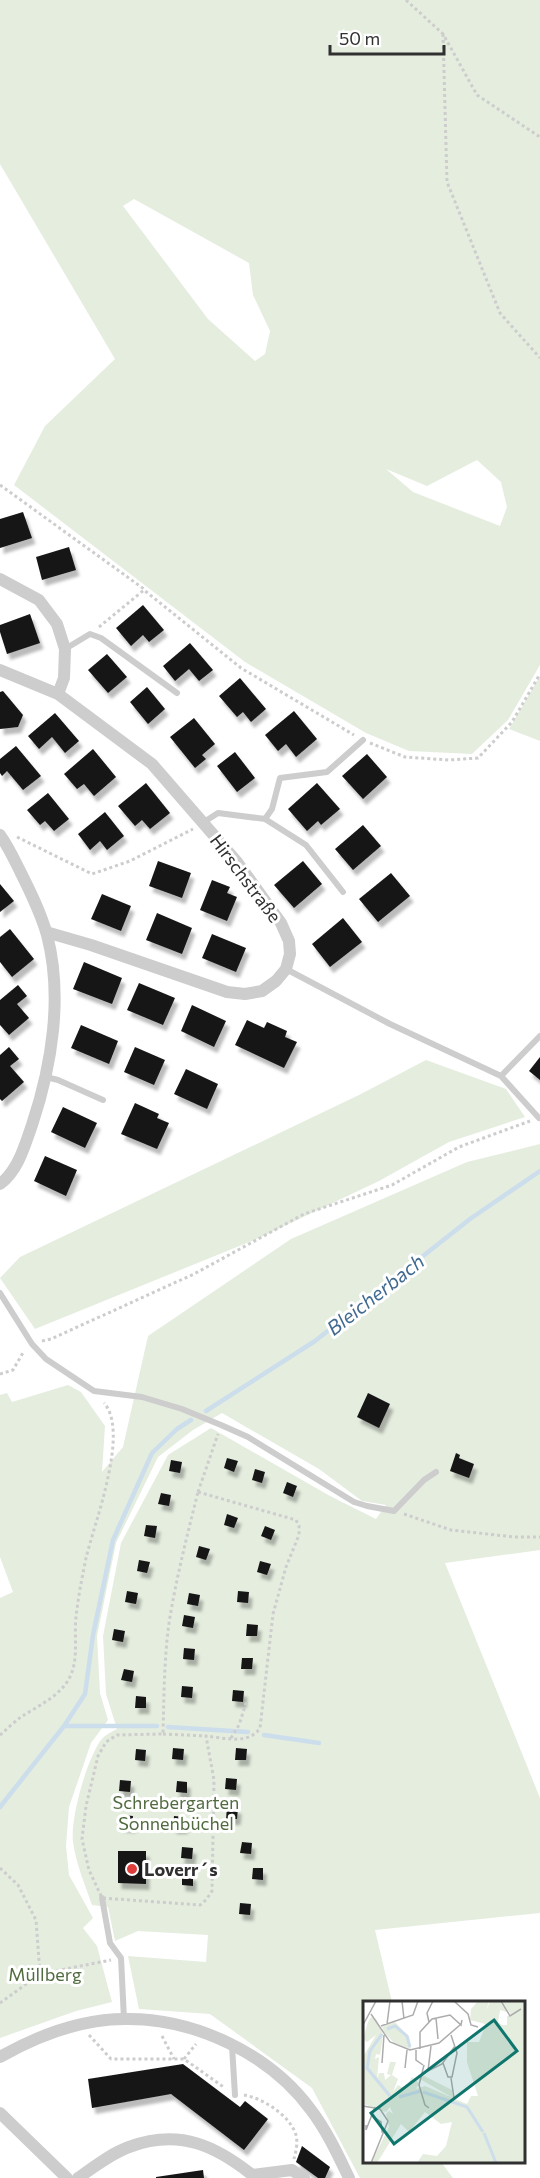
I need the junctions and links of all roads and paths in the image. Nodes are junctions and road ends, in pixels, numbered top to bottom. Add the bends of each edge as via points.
1 (406, 0) edge
2 (443, 34) junction
3 (540, 137) edge
4 (540, 358) edge
5 (0, 484) edge
6 (0, 579) edge
7 (144, 590) junction
8 (104, 624) dead end
9 (65, 649) junction
10 (0, 670) edge
11 (540, 674) edge
12 (177, 693) dead end
13 (58, 694) junction
14 (363, 740) junction
15 (265, 819) junction
16 (204, 822) junction
17 (2, 837) edge
18 (343, 892) dead end
19 (46, 932) junction
20 (286, 969) junction
21 (540, 1036) edge
22 (501, 1076) junction
23 (45, 1077) junction
24 (103, 1100) dead end
25 (539, 1118) edge
26 (0, 1184) edge
27 (0, 1293) edge
28 (32, 1344) junction
29 (0, 1374) edge
30 (94, 1392) junction
31 (221, 1425) junction
32 (436, 1472) dead end
33 (198, 1492) junction
34 (394, 1511) junction
35 (540, 1537) edge
36 (247, 1700) dead end
37 (163, 1734) junction
38 (0, 1735) edge
39 (206, 1736) junction
40 (232, 1736) junction
41 (0, 1868) edge
42 (102, 1898) junction
43 (121, 1958) junction
44 (40, 1974) junction
45 (0, 2003) edge
46 (124, 2019) junction
47 (162, 2022) junction
48 (80, 2025) junction
49 (204, 2033) junction
50 (232, 2045) junction
51 (0, 2057) edge
52 (174, 2059) junction
53 (184, 2059) junction
54 (235, 2095) junction
55 (0, 2113) edge
56 (292, 2170) junction
57 (254, 2177) edge
58 (67, 2178) edge
59 (78, 2178) edge
60 (304, 2178) edge
61 (349, 2178) edge

1 - 2 path
2 - 3 path via 477,95
2 - 4 path via 447,182 500,313
5 - 7 path
6 - 9 street via 39,600 57,624
7 - 8 path
7 - 14 path via 242,668
9 - 12 lane via 90,634 101,638
9 - 13 street via 64,678
10 - 13 street, Hirschstraße
11 - 14 path via 512,722 478,758 405,757
13 - 16 street, Hirschstraße via 152,764
14 - 15 lane via 327,772 280,778 272,809
15 - 16 lane via 218,813
15 - 18 lane via 306,845
16 - 17 path via 130,861 92,874 16,837
16 - 20 street, Hirschstraße via 281,922 289,941
17 - 19 street
19 - 20 street via 226,992 262,991
19 - 23 street via 54,995
20 - 22 lane
21 - 22 lane
22 - 25 lane
23 - 24 lane
23 - 26 street via 25,1146 10,1177
25 - 28 path via 459,1147 392,1185 304,1214 194,1274
27 - 28 lane
28 - 29 path via 26,1347 13,1370
28 - 30 lane via 46,1359
30 - 31 lane via 142,1397
30 - 38 path via 108,1408 114,1430 104,1499 86,1557 72,1672 56,1694
31 - 33 path
31 - 34 lane via 248,1437 354,1502
32 - 34 lane
33 - 37 path via 169,1624
33 - 40 path via 296,1520 299,1526 273,1614 260,1728 248,1739
34 - 35 path via 451,1530
36 - 40 path
37 - 39 path
37 - 42 path via 117,1735 106,1742 98,1756 82,1839 89,1870
39 - 40 path
39 - 42 path via 214,1780 212,1891 200,1905
41 - 44 path via 18,1885 36,1920
42 - 43 lane via 110,1943
43 - 44 path
43 - 46 lane
44 - 45 path
46 - 47 street
46 - 48 street
47 - 49 street
47 - 52 path via 162,2036
48 - 51 street via 36,2038
48 - 52 path via 111,2059
49 - 50 street
49 - 53 path
50 - 54 lane
50 - 61 street via 289,2085 311,2110
52 - 53 path
53 - 54 path
54 - 56 path via 257,2097 284,2117 296,2133
55 - 58 street
56 - 57 street
56 - 60 street
57 - 59 street via 229,2156 207,2146 167,2139 129,2146

